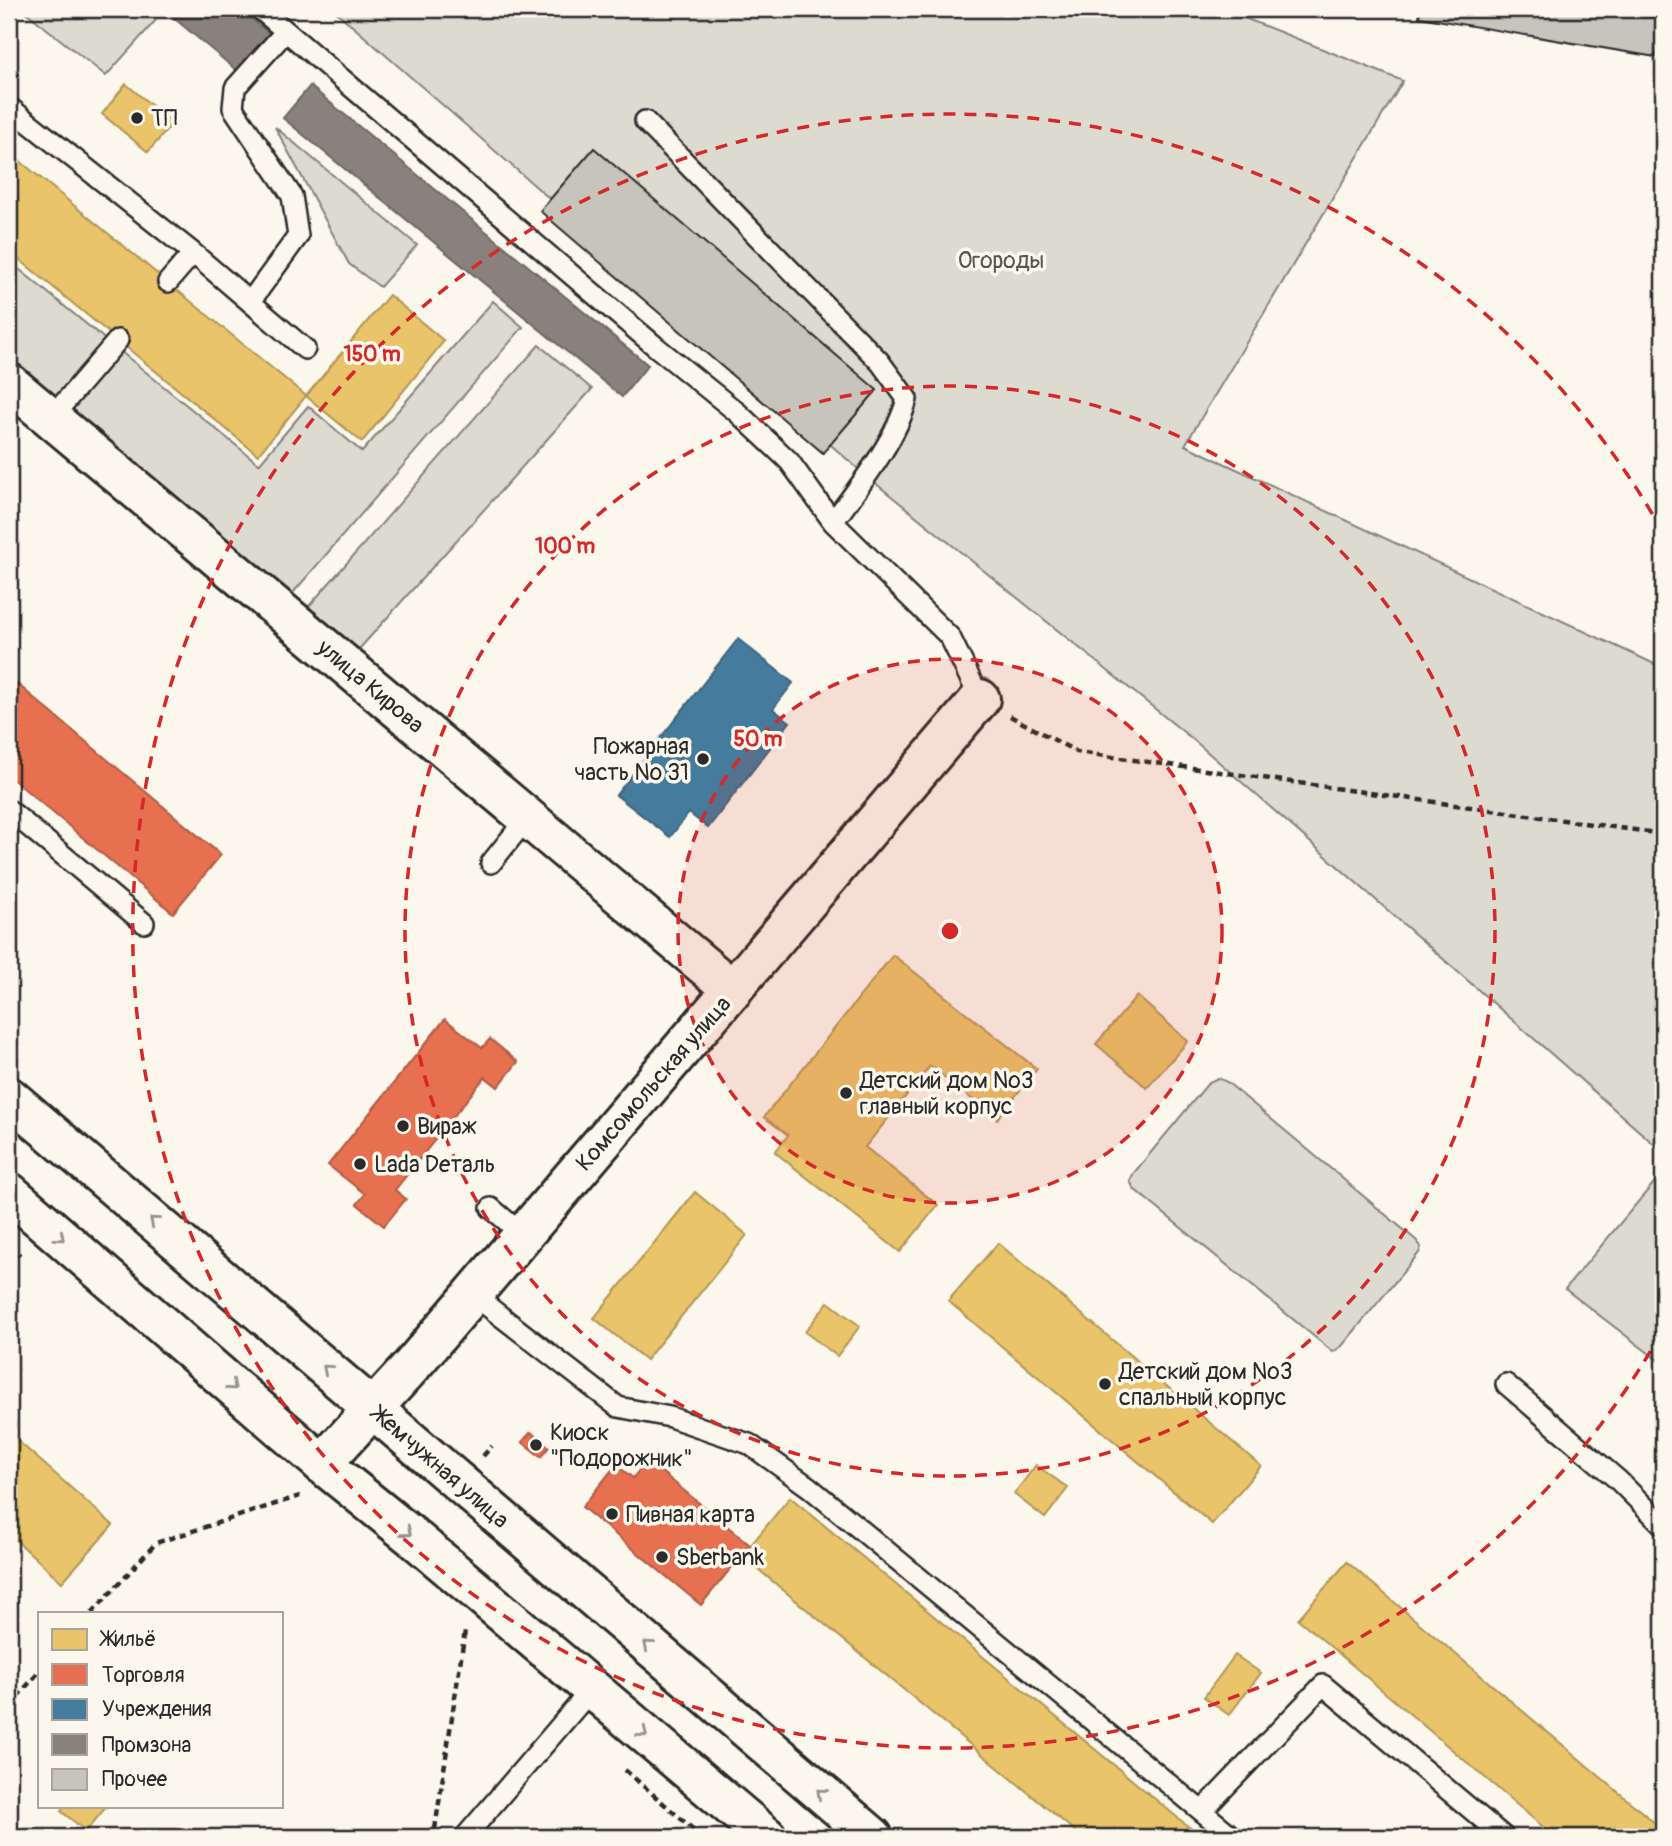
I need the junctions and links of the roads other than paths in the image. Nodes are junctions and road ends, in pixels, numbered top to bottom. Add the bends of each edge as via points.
1 (260, 9) edge
2 (286, 32) junction
3 (9, 107) edge
4 (645, 121) dead end
5 (193, 253) junction
6 (168, 282) dead end
7 (250, 302) junction
8 (118, 340) dead end
9 (305, 349) dead end
10 (9, 383) edge
11 (51, 417) junction
12 (833, 522) junction
13 (980, 699) joint
14 (9, 810) edge
15 (527, 818) junction
16 (491, 863) dead end
17 (144, 923) dead end
18 (733, 990) junction
19 (9, 1097) edge
20 (9, 1192) edge
21 (491, 1208) dead end
22 (522, 1234) junction
23 (472, 1294) junction
24 (1506, 1384) dead end
25 (372, 1408) junction
26 (313, 1479) junction
27 (1663, 1525) edge
28 (591, 1690) junction
29 (1202, 1811) junction
30 (465, 1837) edge
31 (767, 1837) edge
32 (873, 1837) edge
33 (1233, 1837) edge
34 (1504, 1837) edge

1 - 2 lane
2 - 7 lane via 235,88 233,108 292,195 298,236
2 - 12 lane via 738,413 789,461
3 - 5 lane
4 - 12 lane via 880,362 906,399 902,418
5 - 6 lane
5 - 7 lane
7 - 9 lane
8 - 11 lane
10 - 11 main road, улица Кирова
11 - 15 main road, улица Кирова
12 - 13 lane via 950,637
13 - 18 main road, Комсомольская улица
14 - 17 lane
15 - 16 lane
15 - 18 main road, улица Кирова
18 - 22 main road, Комсомольская улица
25 -> 19 main road, Жемчужная улица
20 -> 26 main road
21 - 22 lane
22 - 23 main road, Комсомольская улица
23 - 25 main road, Комсомольская улица
23 - 29 lane via 618,1408 670,1417 759,1451 809,1487
24 - 27 lane
25 - 26 main road, Комсомольская улица
32 -> 25 main road, Жемчужная улица
26 -> 28 main road via 415,1539
28 - 30 lane
28 -> 31 main road
29 - 33 lane
29 - 34 lane via 1323,1685

